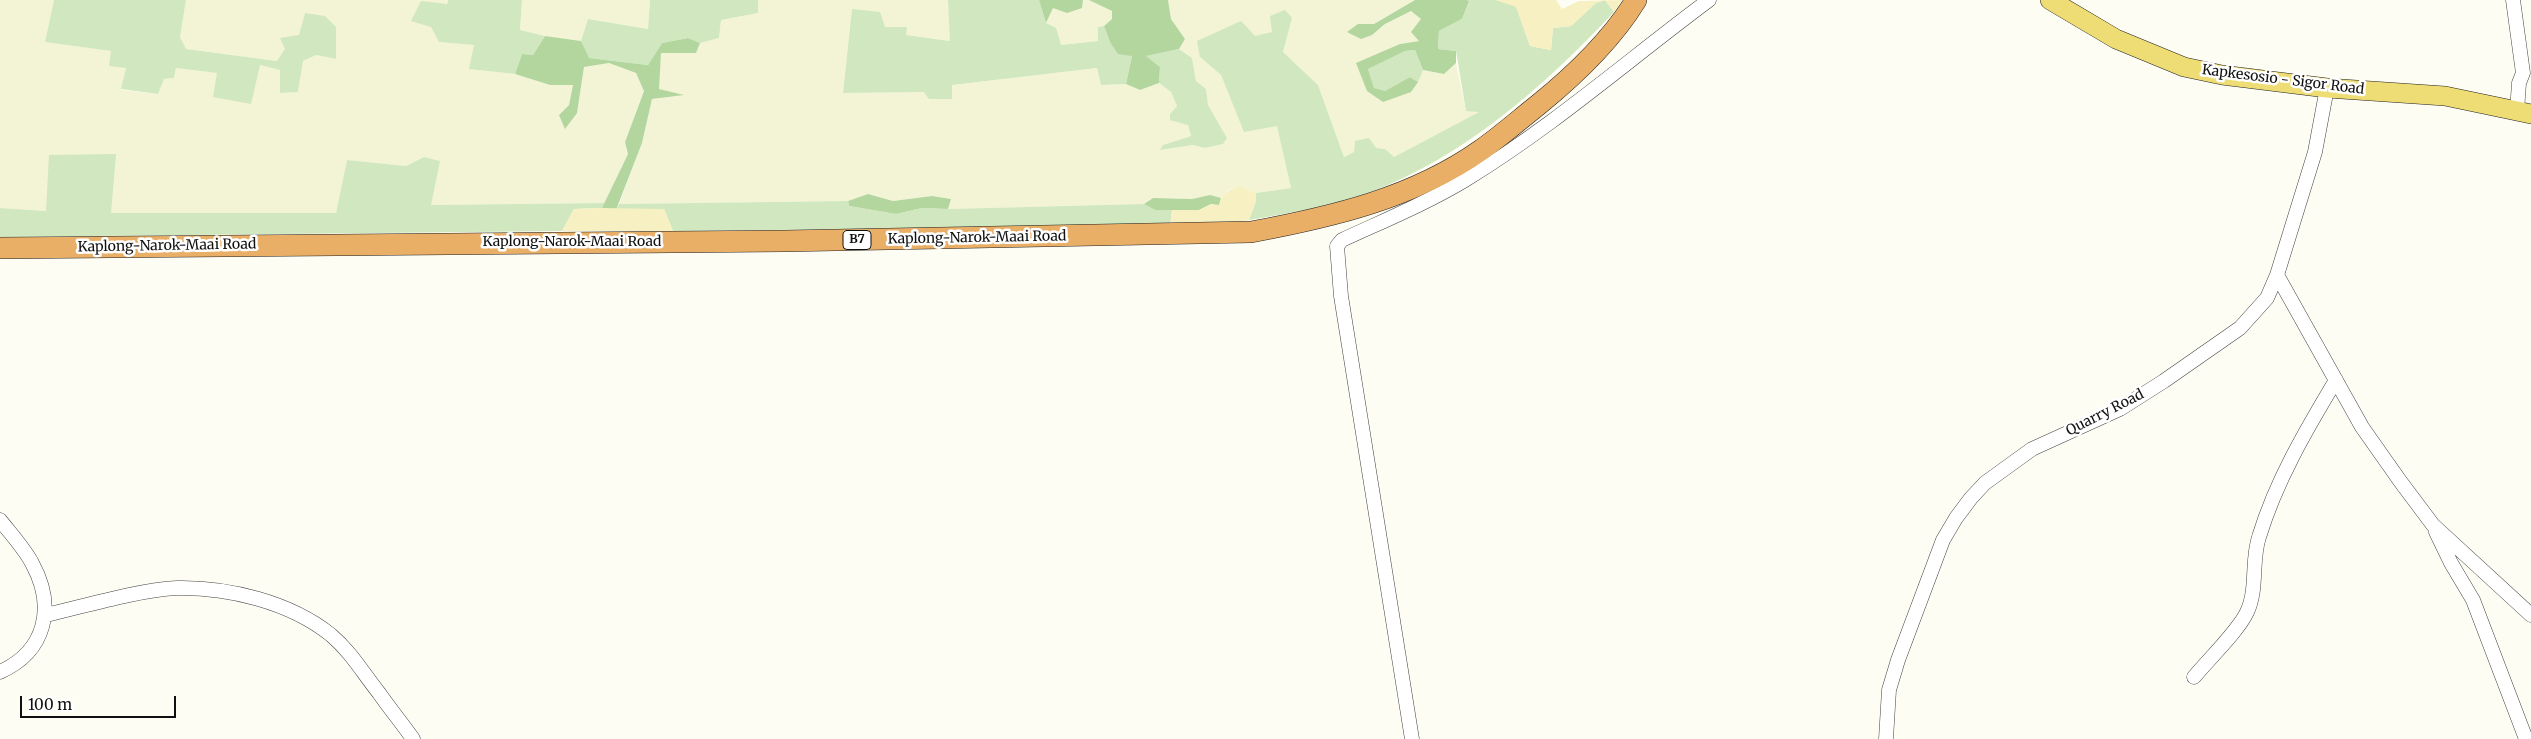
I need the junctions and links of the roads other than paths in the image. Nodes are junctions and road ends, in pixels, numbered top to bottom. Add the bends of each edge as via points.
1 (1636, 0) edge
2 (1709, 0) edge
3 (2050, 0) edge
4 (2513, 0) edge
5 (2527, 71) edge
6 (2326, 88) junction
7 (2524, 113) edge
8 (0, 248) edge
9 (2277, 274) junction
10 (2336, 380) junction
11 (0, 520) edge
12 (2433, 525) junction
13 (46, 615) junction
14 (2531, 615) edge
15 (0, 672) edge
16 (2194, 677) dead end
17 (413, 739) edge
18 (1412, 739) edge
19 (1886, 739) edge
20 (2526, 739) edge

1 - 8 highway, Kaplong-Narok-Maai Road / B7 via 1605,42 1566,80 1517,122 1465,159 1407,190 1364,207 1251,232 784,242
2 - 18 street via 1540,131 1465,180 1420,205 1342,240 1337,246 1342,296
3 - 6 main road, Kapkesosio - Sigor Road via 2116,39 2184,67
4 - 5 street
5 - 7 street via 2520,83
6 - 7 main road, Kapkesosio - Sigor Road via 2445,96
6 - 9 street, Quarry Road via 2316,152
9 - 10 street
9 - 19 street, Quarry Road via 2268,298 2240,328 2120,409 2032,449 1985,483 1971,498 1943,540 1898,660 1889,690
10 - 12 street via 2362,427
10 - 16 street via 2292,456 2258,539 2247,612
11 - 13 street via 33,565
12 - 14 street
12 - 20 street via 2473,600
13 - 15 street via 41,633 28,653 20,662
13 - 17 street via 176,588 249,596 301,616 330,634 365,672

